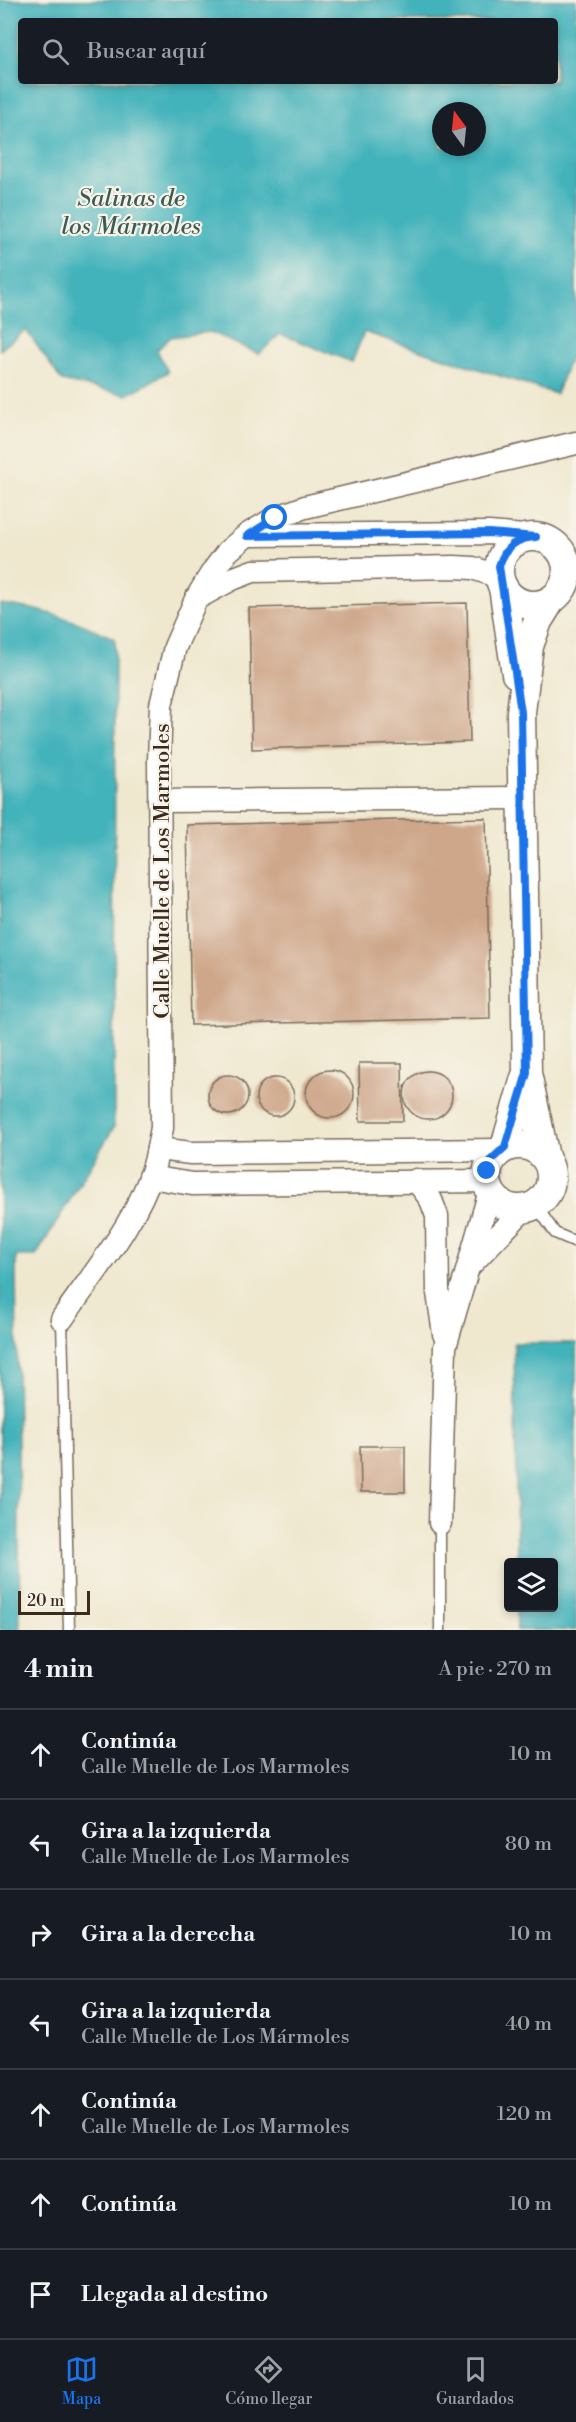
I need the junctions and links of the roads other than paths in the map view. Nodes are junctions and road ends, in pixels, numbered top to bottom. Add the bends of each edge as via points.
1 (576, 443) edge
2 (247, 536) junction
3 (576, 536) edge
4 (536, 537) junction
5 (501, 582) junction
6 (564, 586) edge
7 (196, 599) junction
8 (521, 712) junction
9 (522, 798) junction
10 (159, 801) junction
11 (527, 1073) junction
12 (503, 1148) junction
13 (158, 1149) junction
14 (545, 1157) junction
15 (150, 1177) junction
16 (416, 1180) junction
17 (488, 1186) junction
18 (530, 1206) junction
19 (576, 1242) edge
20 (470, 1266) junction
21 (62, 1319) joint
22 (445, 1347) junction
23 (441, 1523) joint
24 (69, 1630) edge
25 (440, 1630) edge

1 - 2 street, Calle Muelle de Los Marmoles via 305,507 275,518
2 - 4 street via 489,533
2 - 7 street, Calle Muelle de Los Marmoles via 228,551
3 - 4 street
4 - 5 street via 525,537 508,548 499,566
4 - 6 street via 555,544 562,552 567,572
5 - 6 street via 519,602 530,604
5 - 7 street via 473,568 291,568 253,571
5 - 8 street
6 - 8 street via 538,621 529,646
7 - 10 street, Calle Muelle de Los Marmoles via 175,647 161,705
8 - 9 street
9 - 10 street
9 - 11 street
10 - 13 street, Calle Muelle de Los Marmoles via 162,1128
11 - 12 street
11 - 14 street
12 - 13 street via 191,1153
12 - 14 street via 527,1146
12 - 17 street via 490,1161
13 - 15 street, Calle Muelle de Los Marmoles
14 - 18 street via 550,1167 549,1188
15 - 16 street via 192,1184
15 - 21 street, Calle Muelle de Los Marmoles via 120,1234
16 - 17 street
16 - 22 street via 437,1216 438,1293
17 - 18 street via 505,1206
17 - 20 street
18 - 19 lane via 555,1233
18 - 20 street
20 - 22 street
21 - 24 lane, Calle Muelle de Los Marmoles
22 - 23 street
23 - 25 lane

